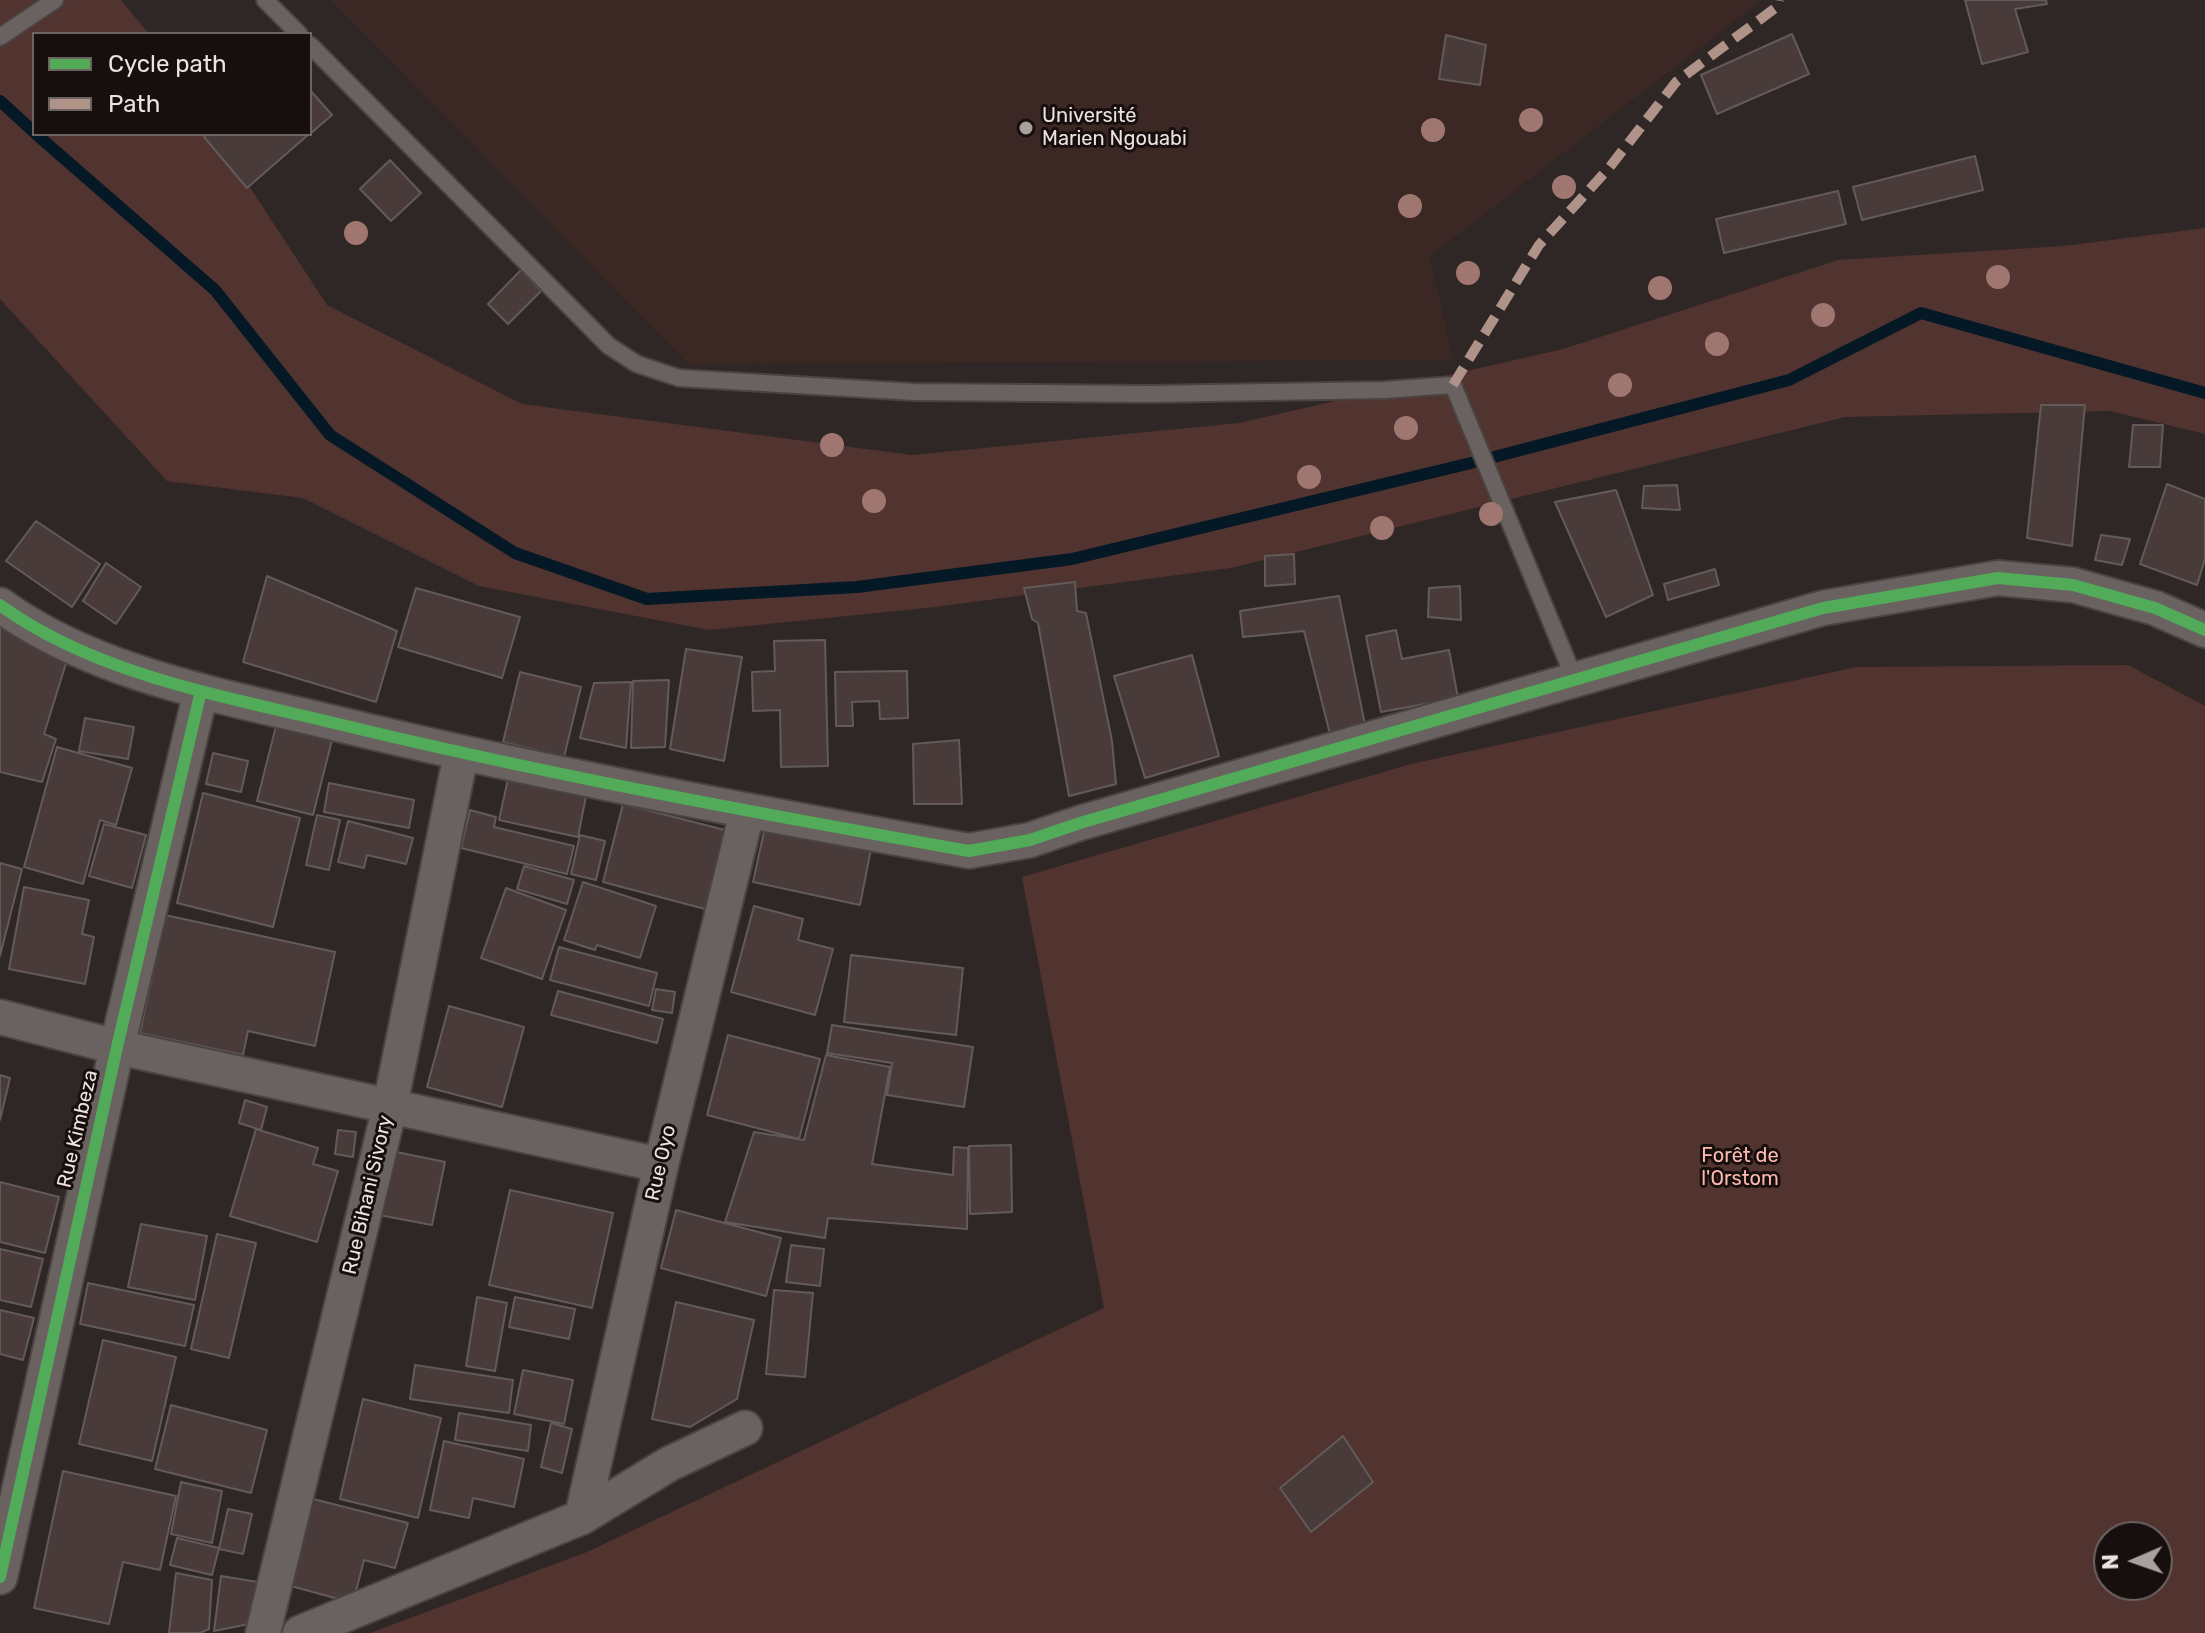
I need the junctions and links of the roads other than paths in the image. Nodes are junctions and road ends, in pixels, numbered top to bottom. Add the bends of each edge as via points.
1 (55, 0) edge
2 (265, 0) edge
3 (297, 32) edge
4 (0, 37) edge
5 (312, 47) edge
6 (0, 605) edge
7 (2205, 630) edge
8 (1575, 680) junction
9 (201, 691) junction
10 (461, 754) junction
11 (747, 812) junction
12 (0, 1017) edge
13 (117, 1047) junction
14 (390, 1106) junction
15 (661, 1165) junction
16 (745, 1428) dead end
17 (582, 1517) junction
18 (0, 1577) edge
19 (263, 1633) edge
20 (300, 1633) edge

1 - 4 lane
2 - 3 lane
5 - 8 lane via 601,338 637,364 679,378 914,392 1150,394 1453,385
6 - 9 street via 73,647
7 - 8 street via 2155,608 2073,585 1998,578 1823,608
8 - 11 street via 1030,840 969,851
9 - 10 street
9 - 13 street, Rue Kimbeza
10 - 11 street
10 - 14 street, Rue Bihani Sivory
11 - 15 street, Rue Oyo
12 - 13 street
13 - 14 street
13 - 18 street, Rue Kimbeza
14 - 15 street
14 - 19 street, Rue Bihani Sivory
15 - 17 street, Rue Oyo
16 - 17 street via 669,1464
17 - 20 street

